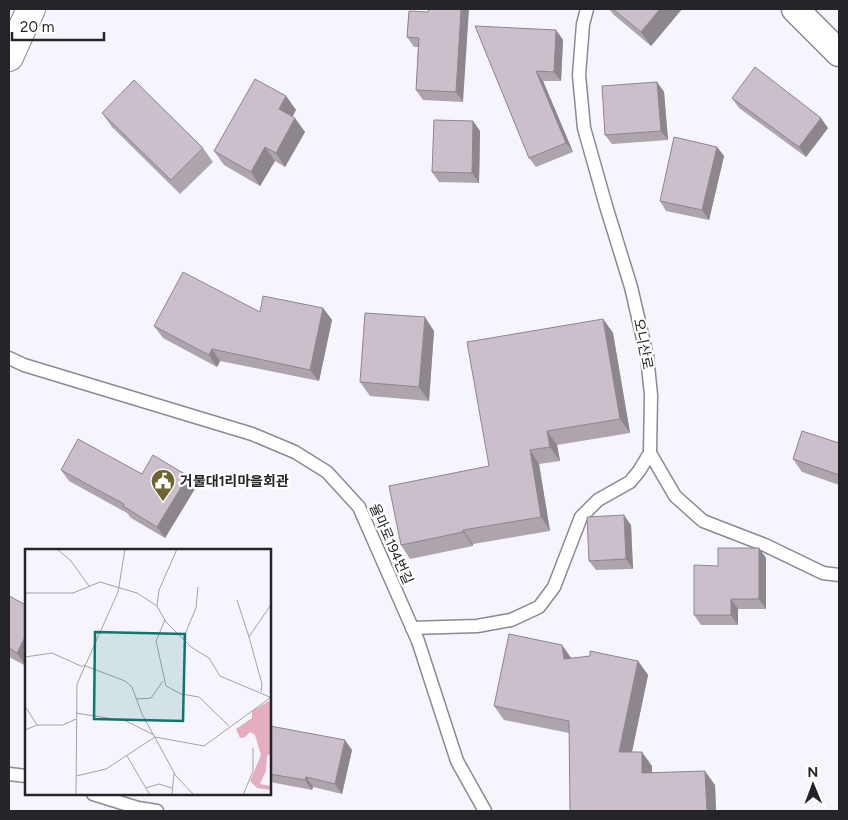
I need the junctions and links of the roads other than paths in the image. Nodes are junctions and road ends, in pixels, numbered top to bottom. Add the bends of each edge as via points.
1 (31, 9) edge
2 (587, 9) edge
3 (795, 9) edge
4 (836, 46) edge
5 (9, 57) edge
6 (9, 358) edge
7 (650, 453) junction
8 (839, 575) edge
9 (412, 628) junction
10 (9, 774) edge
11 (25, 776) edge
12 (96, 795) edge
13 (157, 811) edge
14 (485, 811) edge

1 - 5 street
2 - 7 lane, 오니산로 via 579,75 584,128 631,287 647,356 651,395
3 - 4 street
6 - 9 lane, 율마로194번길 via 252,434 295,452 327,472 359,507
7 - 8 lane via 676,496 703,522 765,545 823,573
7 - 9 lane via 630,482 598,500 581,517 554,587 539,608 510,620 477,626
9 - 14 lane, 율마로194번길 via 457,761
10 - 11 lane
12 - 13 lane

